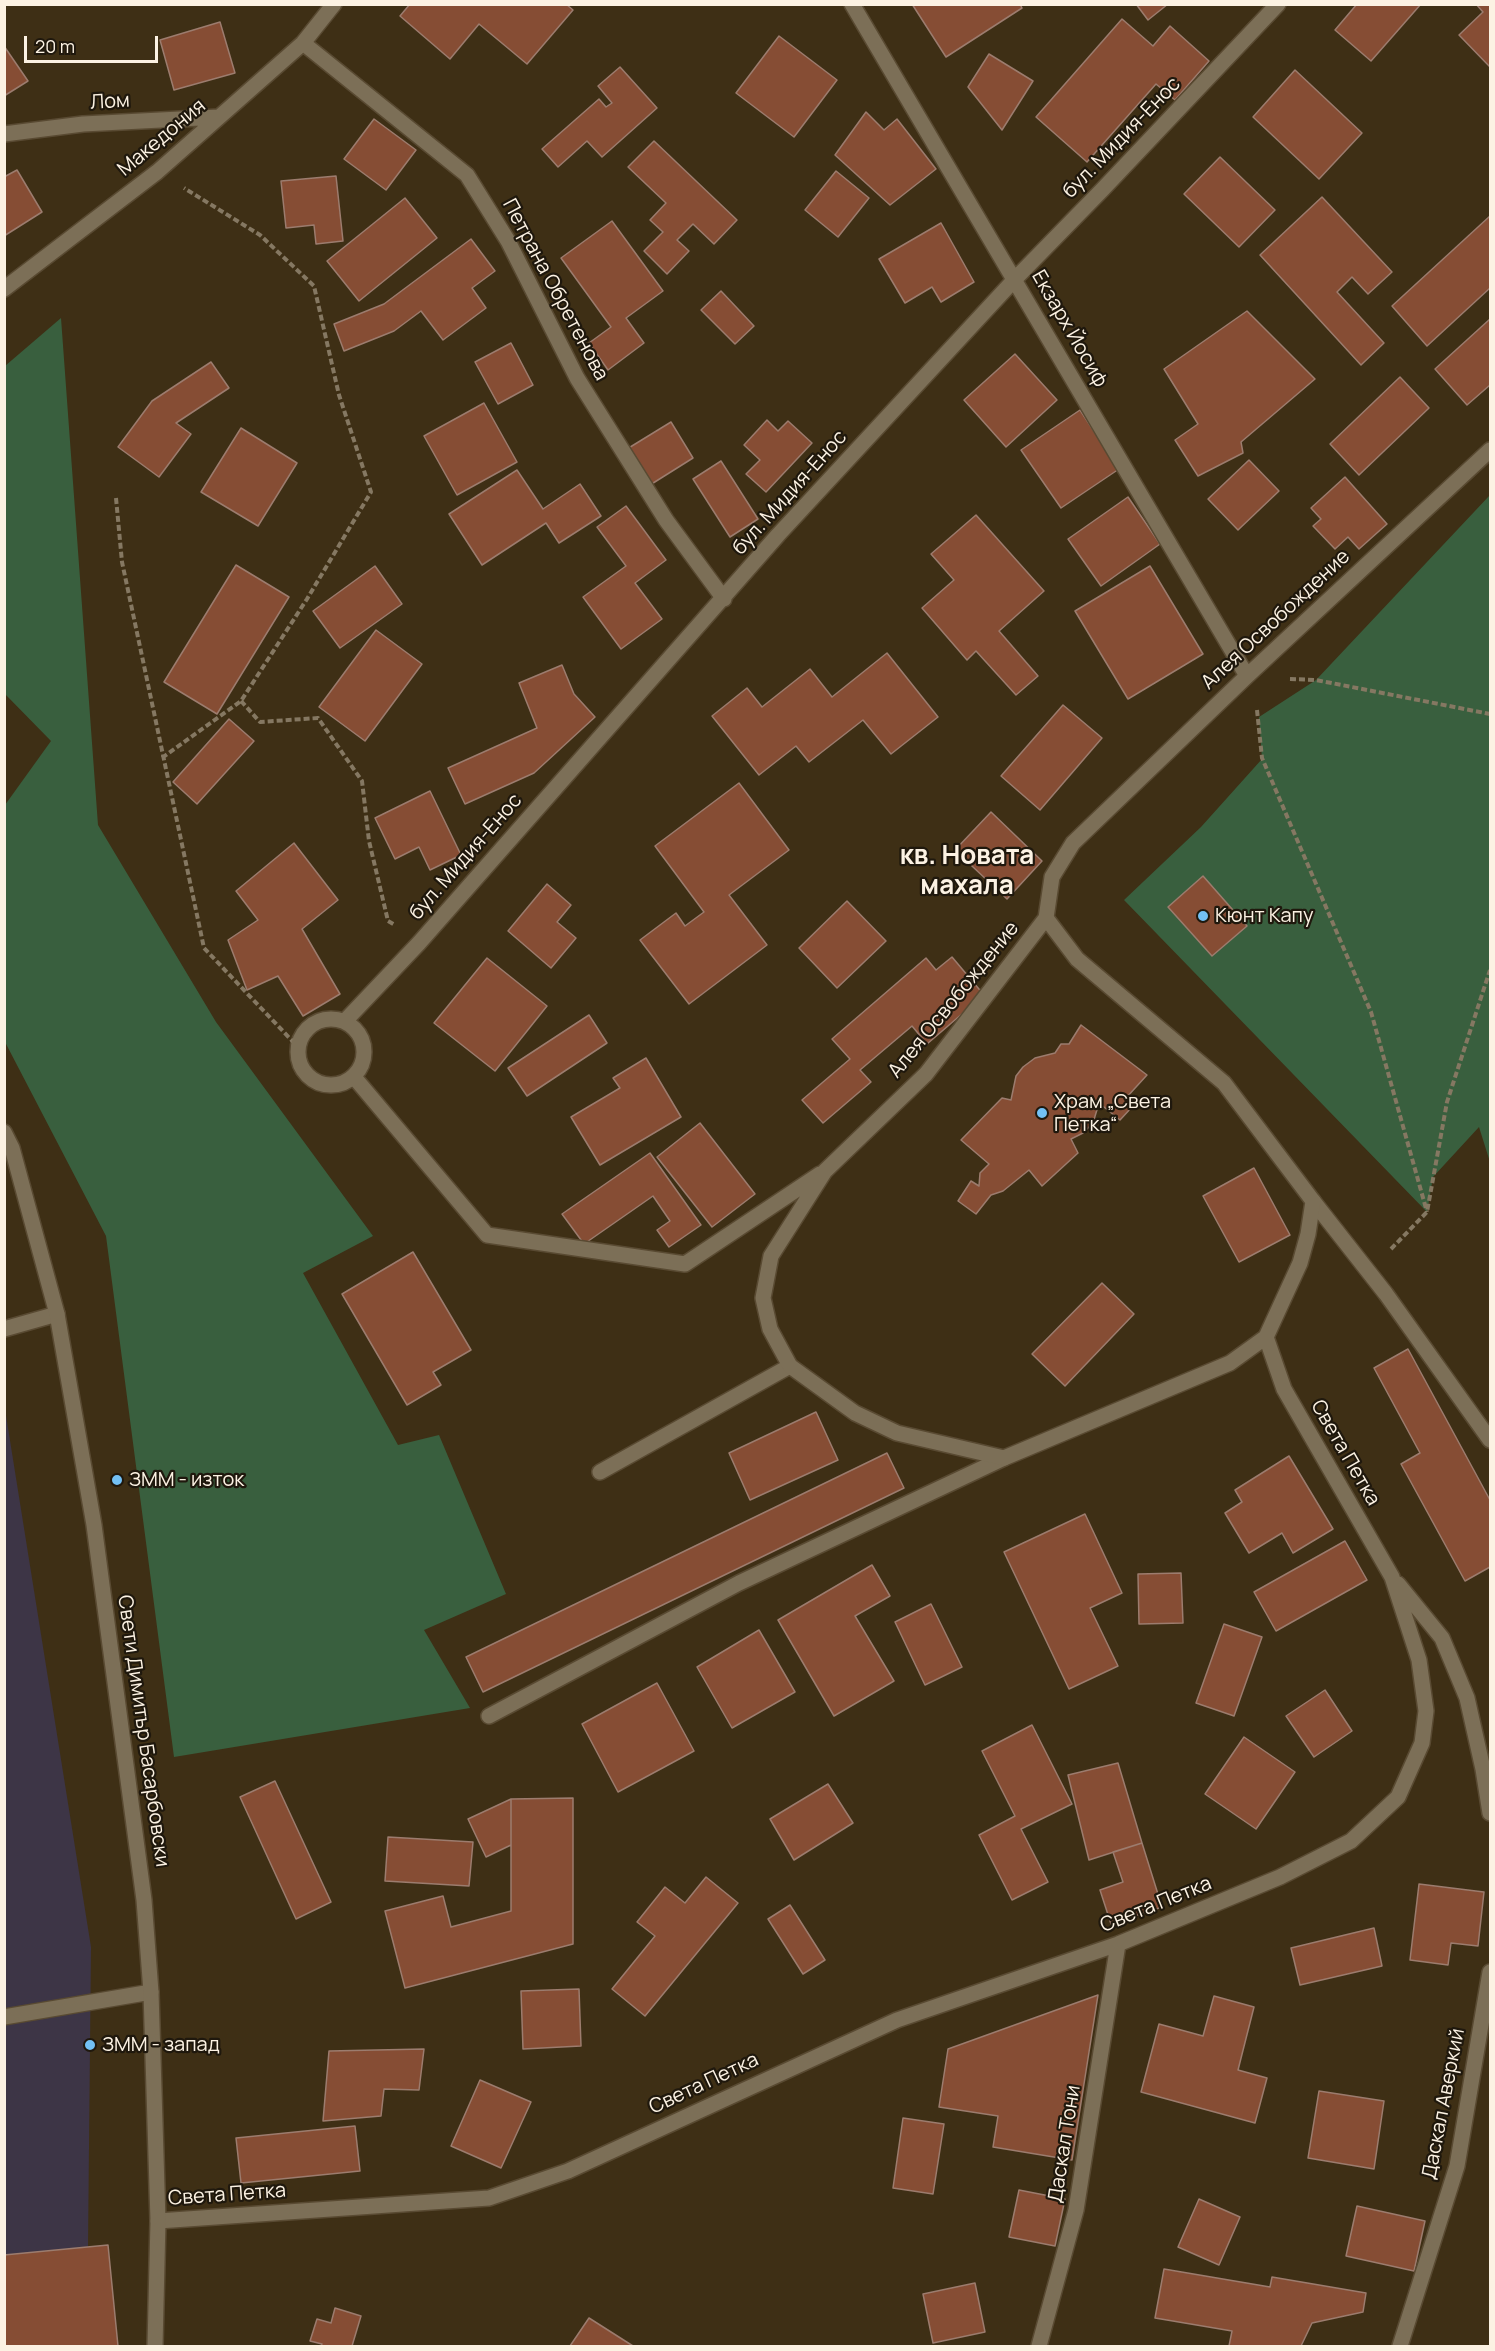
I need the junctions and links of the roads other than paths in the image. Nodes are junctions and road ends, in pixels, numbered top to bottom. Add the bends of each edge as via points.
1 (334, 4) edge
2 (852, 4) edge
3 (1278, 4) edge
4 (303, 43) junction
5 (219, 117) junction
6 (4, 134) edge
7 (1015, 279) junction
8 (4, 289) edge
9 (1491, 450) edge
10 (723, 599) junction
11 (1247, 676) junction
12 (1046, 918) junction
13 (345, 1021) junction
14 (354, 1077) junction
15 (4, 1132) edge
16 (825, 1171) junction
17 (1313, 1201) junction
18 (57, 1314) junction
19 (4, 1329) edge
20 (1266, 1337) junction
21 (790, 1366) junction
22 (1491, 1440) edge
23 (1004, 1458) junction
24 (600, 1472) dead end
25 (1392, 1576) junction
26 (489, 1716) dead end
27 (1491, 1813) edge
28 (1118, 1944) junction
29 (1491, 1972) edge
30 (151, 1992) junction
31 (4, 2018) edge
32 (158, 2221) junction
33 (155, 2346) edge
34 (1039, 2346) edge
35 (1400, 2346) edge

1 - 4 street, Македония
2 - 7 street, Екзарх Йосиф
3 - 7 street, бул. Мидия-Енос
4 - 5 street, Македония
4 - 10 street, Петрана Обретенова via 467,175 508,241 577,378 666,520
5 - 6 street, Лом via 83,124
5 - 8 street, Македония via 157,172
7 - 10 street, бул. Мидия-Енос
7 - 11 street, Екзарх Йосиф
9 - 11 street, Алея Освобождение
10 - 13 street, бул. Мидия-Енос via 419,943
11 - 12 street, Алея Освобождение via 1073,843 1052,877
12 - 16 street, Алея Освобождение via 926,1074
12 - 17 street via 1077,959 1224,1083
13 - 14 street via 363,1040 364,1057
13 - 14 street via 333,1018 312,1025 298,1047 300,1064 316,1082 335,1086
14 - 16 street via 488,1235 685,1264
15 - 18 street, Свети Димитър Басарбовски via 12,1148
16 - 21 street, Алея Освобождение via 771,1256 763,1298 770,1329
17 - 20 street via 1300,1263
17 - 22 street
18 - 19 street
18 - 30 street, Свети Димитър Басарбовски via 94,1525 144,1900
20 - 23 street via 1230,1363
20 - 25 street, Света Петка via 1284,1389
21 - 23 street, Алея Освобождение via 855,1413 897,1433
21 - 24 street
23 - 26 street via 739,1583
25 - 27 street via 1442,1638 1467,1698
25 - 28 street, Света Петка via 1419,1660 1426,1712 1422,1743 1398,1797 1351,1841 1280,1877
28 - 32 street, Света Петка via 897,2020 568,2171 489,2198
28 - 34 street, Даскал Тони via 1076,2210
29 - 35 street, Даскал Аверкий via 1457,2166
30 - 31 street
30 - 32 street, Свети Димитър Басарбовски
32 - 33 street, Свети Димитър Басарбовски

